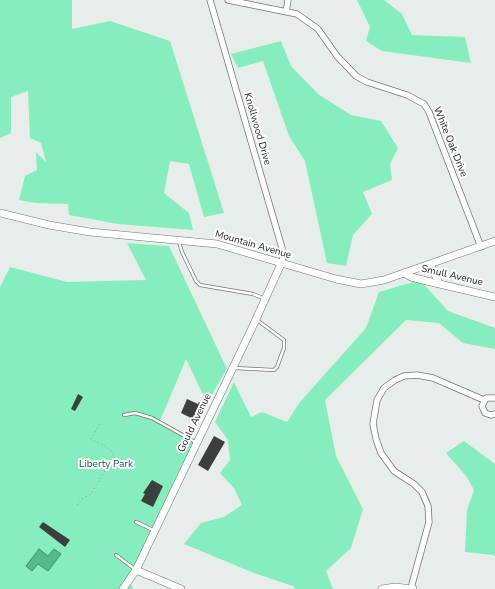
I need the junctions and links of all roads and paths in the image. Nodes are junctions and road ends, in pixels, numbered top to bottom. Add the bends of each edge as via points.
1 (210, 0) edge
2 (228, 0) edge
3 (288, 0) edge
4 (286, 12) junction
5 (0, 213) edge
6 (179, 240) junction
7 (495, 241) edge
8 (481, 246) junction
9 (281, 264) junction
10 (430, 264) junction
11 (404, 273) junction
12 (439, 283) junction
13 (495, 297) edge
14 (266, 299) junction
15 (256, 319) junction
16 (233, 368) junction
17 (495, 398) edge
18 (484, 400) junction
19 (495, 414) edge
20 (124, 415) dead end
21 (101, 422) dead end
22 (197, 443) junction
23 (77, 505) dead end
24 (136, 522) dead end
25 (155, 531) junction
26 (116, 555) dead end
27 (136, 570) junction
28 (123, 589) edge
29 (181, 589) edge
30 (382, 589) edge
31 (412, 589) edge

1 - 9 street, Knollwood Drive via 282,248
2 - 4 street, White Oak Drive
3 - 4 street
4 - 8 street, White Oak Drive via 297,14 318,29 337,56 356,76 424,104
5 - 6 street, Mountain Avenue via 83,231
6 - 9 street, Mountain Avenue via 217,244
6 - 14 lane via 182,252 200,285 253,294
7 - 8 street, Mountain Avenue
8 - 10 street, Mountain Avenue
9 - 11 street, Mountain Avenue via 361,284
9 - 14 street, Gould Avenue
10 - 11 street, Mountain Avenue
10 - 12 street
11 - 12 street, Smull Avenue
12 - 13 street, Smull Avenue
14 - 15 street, Gould Avenue
15 - 16 street, Gould Avenue
15 - 16 lane via 284,340 284,348 277,367 274,370
16 - 22 street, Gould Avenue
17 - 18 street via 489,397
18 - 19 street via 483,411 488,415
18 - 31 street via 432,378 417,375 395,380 384,388 376,400 373,424 381,453 394,471 422,492 428,506 428,522
20 - 22 lane via 135,413 152,418
21 - 23 path via 91,439 110,449 114,456 92,494
22 - 25 street, Gould Avenue
24 - 25 lane
25 - 27 street, Gould Avenue
26 - 27 lane
27 - 28 street, Gould Avenue
27 - 29 street
30 - 31 street

